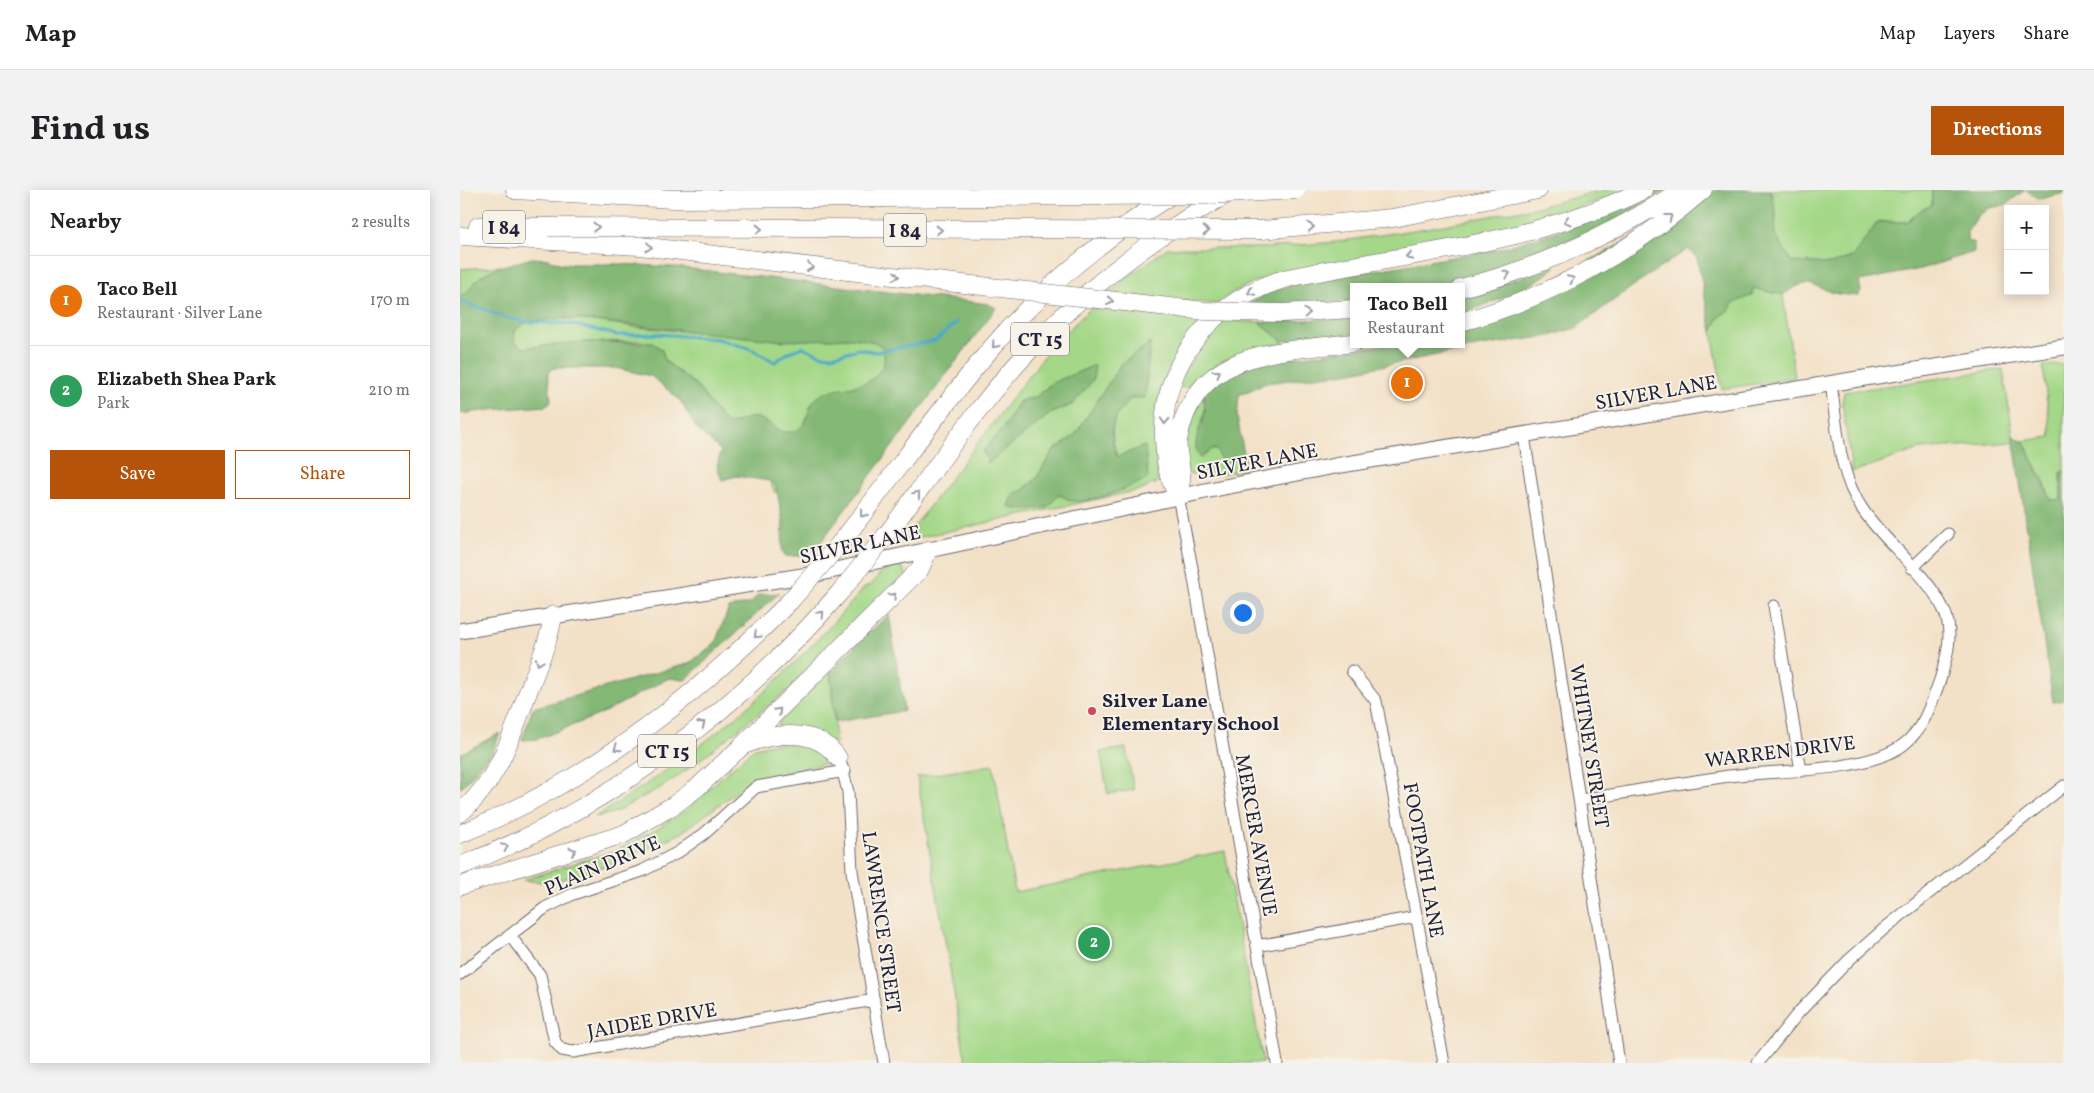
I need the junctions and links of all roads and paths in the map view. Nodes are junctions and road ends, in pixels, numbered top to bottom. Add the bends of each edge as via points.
1 (515, 190) edge
2 (1179, 190) edge
3 (1236, 190) edge
4 (1296, 190) edge
5 (1538, 190) edge
6 (1643, 190) edge
7 (1681, 190) edge
8 (1703, 190) edge
9 (460, 226) edge
10 (548, 234) junction
11 (460, 236) edge
12 (1465, 287) edge
13 (1350, 309) edge
14 (1465, 321) edge
15 (1350, 343) edge
16 (2064, 347) edge
17 (1831, 383) junction
18 (1524, 435) junction
19 (1178, 496) junction
20 (1948, 534) dead end
21 (928, 550) junction
22 (1912, 568) junction
23 (1774, 606) dead end
24 (553, 615) junction
25 (460, 631) edge
26 (1352, 671) dead end
27 (743, 745) junction
28 (841, 764) junction
29 (1801, 771) junction
30 (2064, 786) edge
31 (1580, 800) junction
32 (460, 813) edge
33 (460, 834) edge
34 (460, 866) edge
35 (460, 886) edge
36 (1416, 917) junction
37 (511, 937) junction
38 (1257, 946) junction
39 (460, 974) edge
40 (874, 1000) junction
41 (884, 1063) edge
42 (1277, 1063) edge
43 (1444, 1063) edge
44 (1618, 1063) edge
45 (1758, 1063) edge

1 - 4 highway, bridge via 674,199 1206,195
2 -> 33 highway, CT 15, bridge via 1107,238 1017,320 963,383 842,541 791,600 731,659 639,732 541,794
34 -> 3 highway, CT 15, bridge via 604,793 665,753 756,677 841,591 1002,382 1055,323 1133,256 1190,216
10 -> 5 highway, I 84, bridge via 1262,230 1402,216
6 -> 19 highway via 1576,218 1511,237 1288,278 1237,299 1209,322 1193,342 1170,387 1165,413 1165,446 1168,479
12 -> 7 highway via 1509,274 1574,248 1626,223
14 -> 8 highway via 1557,286 1602,262
9 - 10 highway, I 84
10 - 11 highway
10 -> 13 highway, bridge via 1196,310 1282,314
19 -> 15 highway via 1182,477 1177,447 1182,423 1194,398 1214,374 1250,357
16 - 17 main road, SILVER LANE
17 - 18 main road, SILVER LANE
17 - 22 street, WARREN DRIVE via 1843,462 1853,494 1874,525
18 - 19 main road, SILVER LANE
18 - 31 street, WHITNEY STREET
19 - 21 main road, SILVER LANE
19 - 38 street, MERCER AVENUE
20 - 22 street
21 - 24 main road, SILVER LANE via 787,579
27 -> 21 highway via 920,570
22 - 29 street, WARREN DRIVE via 1944,611 1950,637 1944,667 1922,724 1904,744 1891,752 1862,761
23 - 29 street
24 - 25 main road, SILVER LANE
24 -> 32 highway via 548,640 498,768 480,794
26 - 36 street, FOOTPATH LANE via 1376,701
27 - 28 highway via 769,736 798,736 821,743
35 -> 27 highway via 637,828 684,799
28 - 37 street, PLAIN DRIVE via 756,787 704,834 677,853 642,871 573,894 545,908
28 - 40 street, LAWRENCE STREET via 848,792 852,871
29 - 31 street, WARREN DRIVE via 1732,776
30 - 45 street via 1849,960 1799,1012
31 - 44 street, WHITNEY STREET
36 - 38 street
36 - 43 street, FOOTPATH LANE
37 - 39 street, PLAIN DRIVE
37 - 40 street, JAIDEE DRIVE via 540,974 555,1042 562,1050 573,1052
38 - 42 street, MERCER AVENUE
40 - 41 street, LAWRENCE STREET

